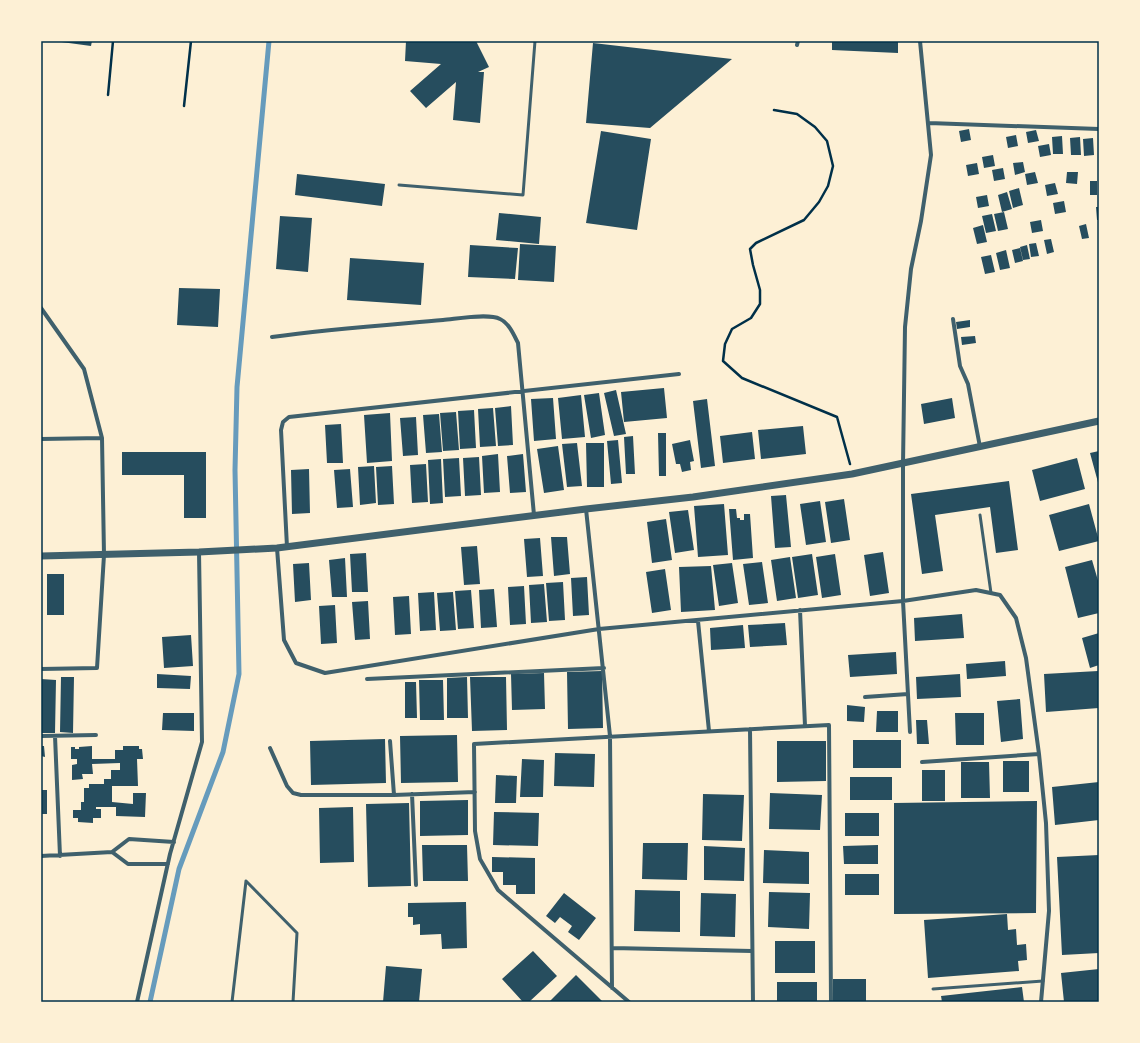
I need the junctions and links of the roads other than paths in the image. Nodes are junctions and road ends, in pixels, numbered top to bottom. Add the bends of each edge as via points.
1 (535, 41) edge
2 (920, 41) edge
3 (928, 123) junction
4 (1099, 129) edge
5 (399, 185) dead end
6 (41, 308) edge
7 (953, 319) dead end
8 (272, 337) dead end
9 (679, 374) dead end
10 (523, 391) junction
11 (1099, 422) edge
12 (102, 438) junction
13 (41, 440) edge
14 (980, 447) junction
15 (903, 464) junction
16 (586, 509) junction
17 (534, 515) junction
18 (980, 515) dead end
19 (288, 547) junction
20 (277, 548) junction
21 (199, 552) junction
22 (104, 555) junction
23 (41, 556) edge
24 (991, 593) junction
25 (903, 601) junction
26 (800, 610) junction
27 (698, 620) junction
28 (600, 629) junction
29 (41, 668) edge
30 (604, 668) junction
31 (367, 679) dead end
32 (908, 694) junction
33 (866, 697) dead end
34 (805, 726) junction
35 (750, 729) junction
36 (709, 731) junction
37 (910, 732) dead end
38 (96, 735) dead end
39 (41, 736) edge
40 (55, 736) junction
41 (610, 736) junction
42 (390, 741) dead end
43 (270, 748) dead end
44 (1039, 754) junction
45 (922, 762) dead end
46 (475, 792) junction
47 (412, 794) junction
48 (394, 795) junction
49 (174, 842) junction
50 (112, 852) junction
51 (41, 856) edge
52 (60, 856) junction
53 (168, 864) junction
54 (416, 885) dead end
55 (612, 948) junction
56 (752, 951) junction
57 (1043, 981) junction
58 (612, 988) junction
59 (933, 989) dead end
60 (137, 1002) edge
61 (232, 1002) edge
62 (293, 1002) edge
63 (629, 1002) edge
64 (753, 1002) edge
65 (831, 1002) edge
66 (1041, 1002) edge

1 - 5 lane via 523,195
2 - 3 street
3 - 4 street
3 - 15 street via 931,154 911,269 905,327
6 - 12 street via 84,369
7 - 14 street via 960,366 968,384
8 - 10 street via 480,316 500,319 511,330 518,343
9 - 10 street
10 - 17 street
10 - 19 street via 289,417 283,422 281,430
11 - 14 street
12 - 13 street
12 - 22 street
14 - 15 street
15 - 16 street via 693,497
15 - 25 street
16 - 17 street
16 - 28 street
17 - 19 street
18 - 24 lane
19 - 20 street
20 - 21 street
20 - 28 street via 284,640 296,663 325,672
21 - 22 street
21 - 49 street via 202,742
22 - 23 street
22 - 29 street via 97,668
24 - 25 street via 976,590
24 - 44 street via 1000,595 1016,618 1026,658
25 - 26 street
25 - 32 street
26 - 27 street
26 - 34 street
27 - 28 street
27 - 36 street
28 - 30 street
30 - 31 street
30 - 41 street
32 - 33 street
32 - 37 street
34 - 35 street
34 - 65 street via 829,725
35 - 36 street
35 - 56 street
36 - 41 street
38 - 40 street
39 - 40 street
40 - 52 street
41 - 46 street via 474,744
41 - 55 street
42 - 48 street
43 - 48 street via 287,786 293,793
44 - 45 street
44 - 57 street via 1046,823 1049,911
46 - 47 street
46 - 58 street via 475,831 480,859 498,890
47 - 48 street
47 - 54 street
49 - 50 street via 129,839
49 - 53 street
50 - 52 street
50 - 53 street via 128,864
51 - 52 street
53 - 60 street
55 - 56 street
55 - 58 street
56 - 64 street
57 - 59 lane
57 - 66 street
58 - 63 street
61 - 62 lane via 246,881 297,933

